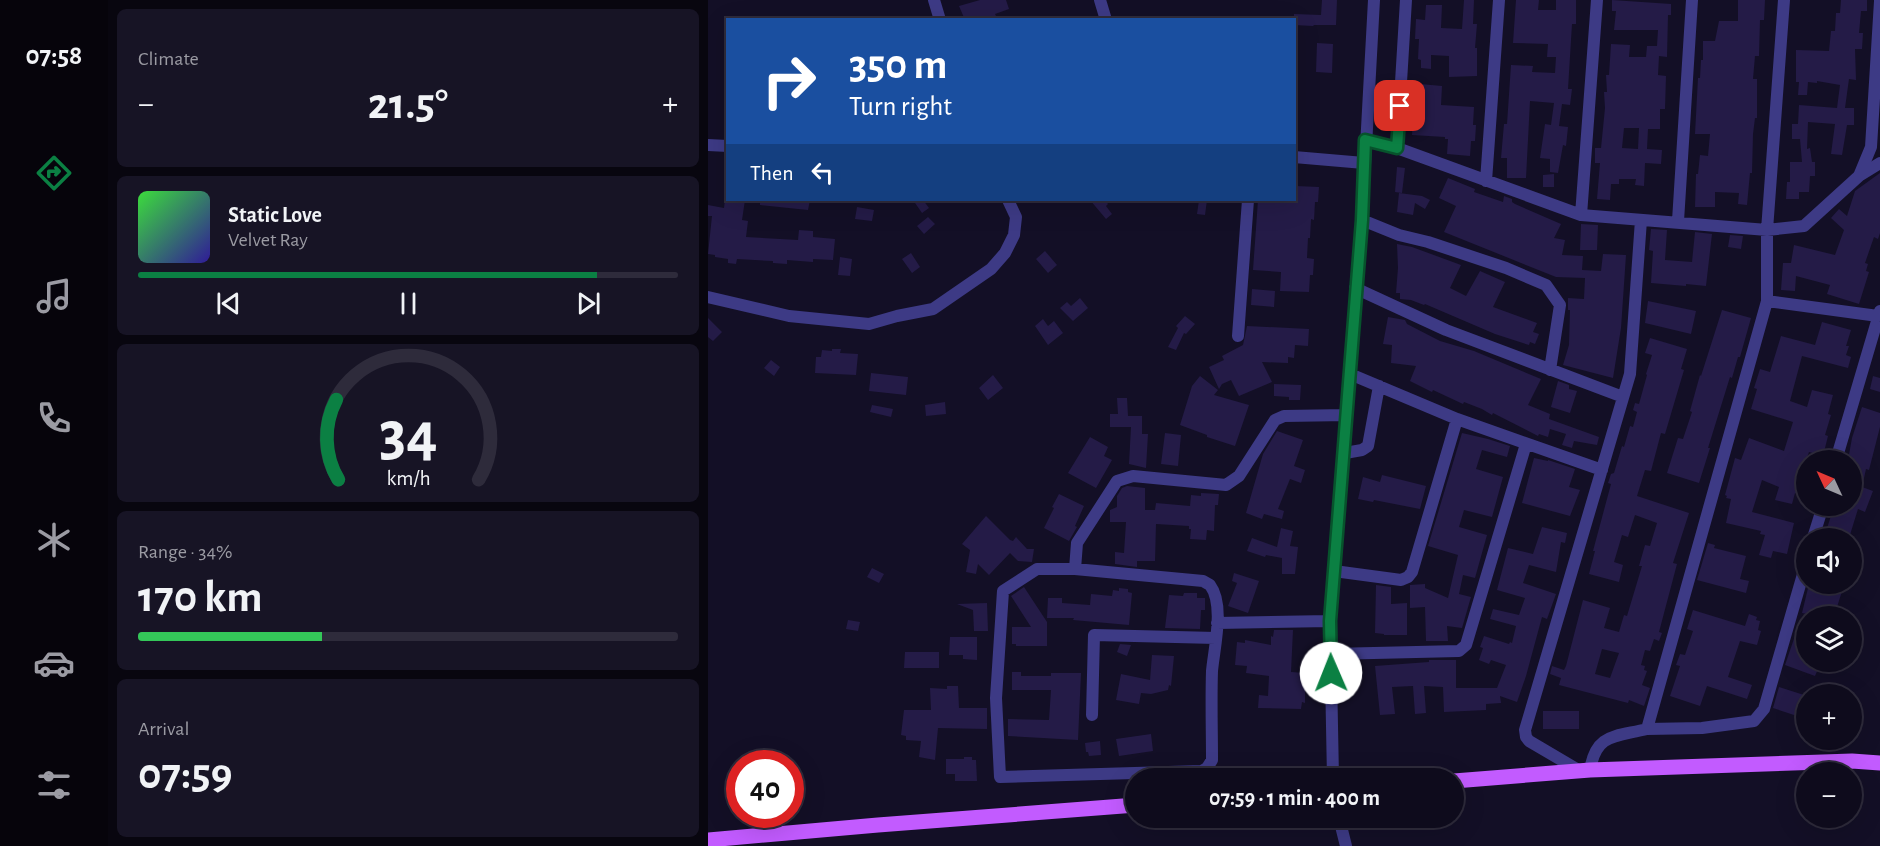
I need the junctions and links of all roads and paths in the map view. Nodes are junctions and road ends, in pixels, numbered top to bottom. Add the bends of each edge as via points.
1 (934, 0) edge
2 (1100, 0) edge
3 (1374, 0) edge
4 (1406, 0) edge
5 (1499, 0) edge
6 (1597, 0) edge
7 (1692, 0) edge
8 (1784, 0) edge
9 (1880, 1) edge
10 (939, 18) edge
11 (1105, 18) edge
12 (1878, 46) edge
13 (1365, 140) junction
14 (708, 145) edge
15 (726, 146) edge
16 (1397, 148) junction
17 (1296, 158) edge
18 (1364, 163) junction
19 (1880, 163) edge
20 (1860, 176) junction
21 (1486, 181) junction
22 (1008, 201) edge
23 (1248, 201) edge
24 (1581, 215) junction
25 (1641, 219) junction
26 (1362, 220) junction
27 (1678, 221) junction
28 (1767, 230) junction
29 (1356, 288) junction
30 (708, 297) edge
31 (1767, 301) junction
32 (1879, 314) edge
33 (1238, 336) dead end
34 (1550, 370) junction
35 (1350, 374) junction
36 (1379, 386) junction
37 (1623, 397) junction
38 (1347, 415) junction
39 (1457, 419) junction
40 (1526, 444) junction
41 (1839, 450) edge
42 (1345, 453) junction
43 (1602, 470) junction
44 (1075, 569) junction
45 (1334, 572) junction
46 (1797, 594) edge
47 (1330, 621) junction
48 (1217, 623) junction
49 (1216, 638) junction
50 (1331, 654) junction
51 (1092, 715) dead end
52 (1647, 729) junction
53 (1880, 763) edge
54 (1333, 768) edge
55 (1585, 771) junction
56 (1464, 780) edge
57 (1125, 806) edge
58 (1342, 828) edge
59 (708, 840) edge
60 (1346, 846) edge

1 - 10 street
2 - 11 street
3 - 13 street
4 - 16 street
5 - 21 street
6 - 24 street
7 - 27 street
8 - 28 street
9 - 12 street
12 - 20 street via 1871,147
13 - 16 street
13 - 18 street
14 - 15 street
16 - 21 street
17 - 18 street
18 - 26 street
19 - 20 street
20 - 28 street via 1804,226
21 - 24 street
22 - 30 street via 1016,217 1014,235 1005,253 991,269 933,309 869,324 789,316
23 - 33 street
24 - 25 street
25 - 27 street
25 - 37 street via 1630,374
26 - 29 street
26 - 34 street via 1546,285 1560,304
27 - 28 street
28 - 31 street
29 - 34 street via 1446,330
29 - 35 street
31 - 32 street
31 - 52 street
32 - 41 street
34 - 37 street
35 - 36 street
35 - 38 street
36 - 39 street
36 - 42 street via 1368,446
37 - 43 street
38 - 42 street
38 - 44 street via 1284,416 1275,420 1239,476 1226,485 1133,476 1117,481 1077,543
39 - 40 street
39 - 45 street via 1408,577 1401,580
40 - 43 street
40 - 50 street via 1466,645 1459,651
42 - 45 street
43 - 55 street via 1525,730 1529,741
44 - 48 street via 1207,582 1215,592
44 - 49 street via 1037,569 1003,591 996,698 1000,777 1207,768 1212,760
45 - 47 street
46 - 52 street via 1764,709 1754,721 1702,728
47 - 48 street
47 - 50 street
48 - 49 street
49 - 51 street via 1094,635
50 - 54 street
52 - 55 street via 1605,739
53 - 55 main road
55 - 56 main road
57 - 59 main road
58 - 60 street

